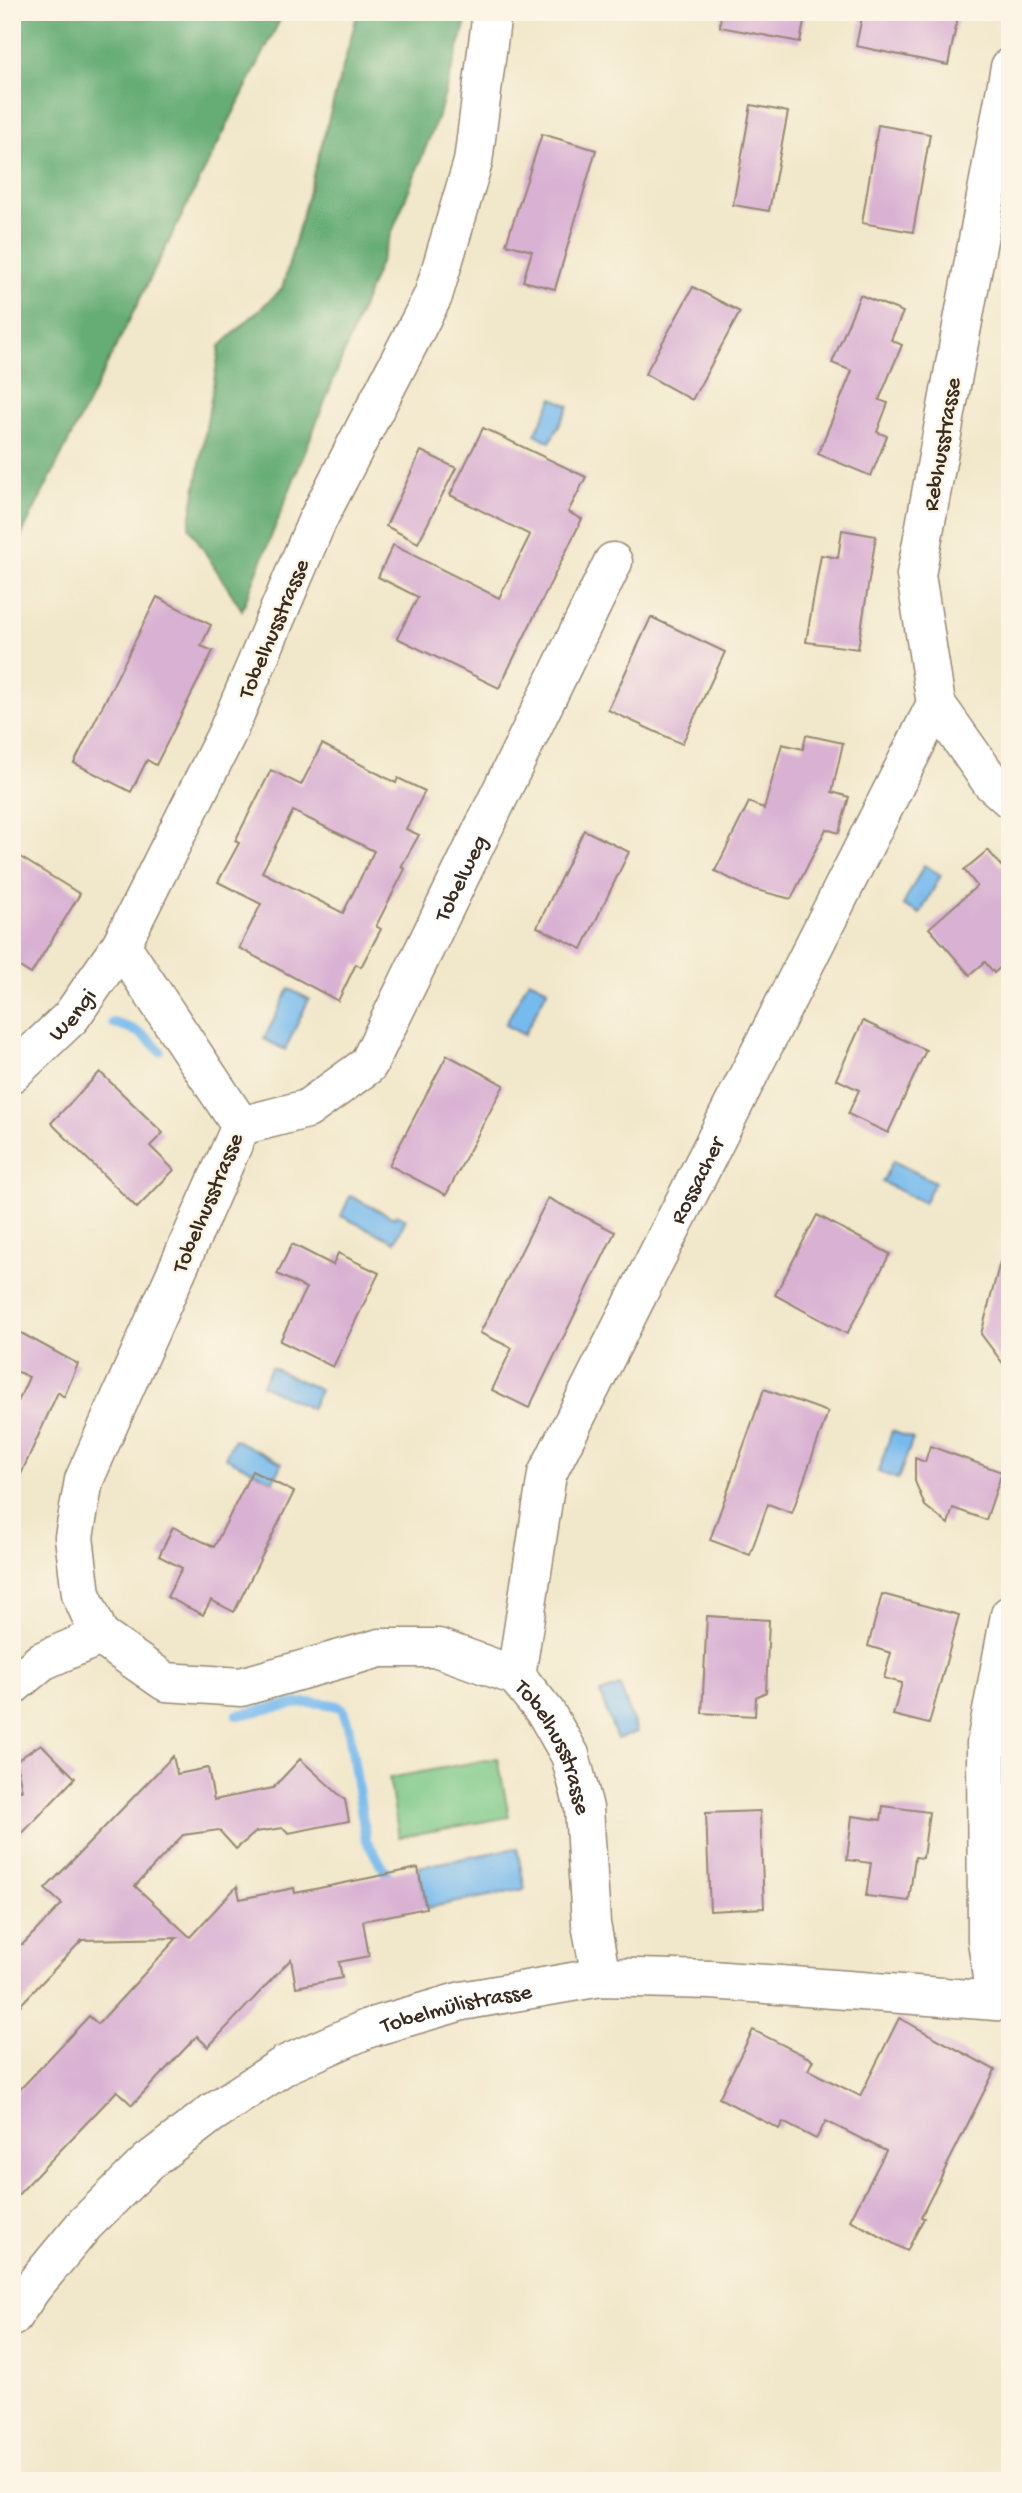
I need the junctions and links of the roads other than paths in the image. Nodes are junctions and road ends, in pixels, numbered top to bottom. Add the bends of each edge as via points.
1 (492, 12) edge
2 (1010, 67) edge
3 (612, 562) dead end
4 (936, 704) junction
5 (1010, 799) edge
6 (121, 945) junction
7 (12, 1073) edge
8 (241, 1126) junction
9 (1010, 1615) edge
10 (100, 1636) junction
11 (516, 1676) junction
12 (12, 1686) edge
13 (601, 1977) junction
14 (1002, 2001) edge
15 (12, 2317) edge

1 - 6 street, Tobelhusstrasse via 473,162 433,296 317,521 226,733
2 - 4 street, Rebhusstrasse via 916,575
3 - 8 street, Tobelweg via 368,1065 307,1109
4 - 5 street, Rebhusstrasse via 991,782
4 - 11 street, Rossacher via 547,1474
6 - 7 street, Wengi via 71,1017
6 - 8 street, Tobelhusstrasse
8 - 10 street, Tobelhusstrasse via 84,1480 74,1537 81,1594
9 - 14 street via 986,1742 987,1940
10 - 11 street, Tobelhusstrasse via 166,1682 241,1687 380,1648 438,1648
10 - 12 street via 42,1661
11 - 13 street, Tobelhusstrasse via 546,1713 570,1755 584,1808 591,1924
13 - 14 street, Tobelmülistrasse via 711,1980
13 - 15 street, Tobelmülistrasse via 462,2001 369,2028 285,2065 148,2162 85,2224

